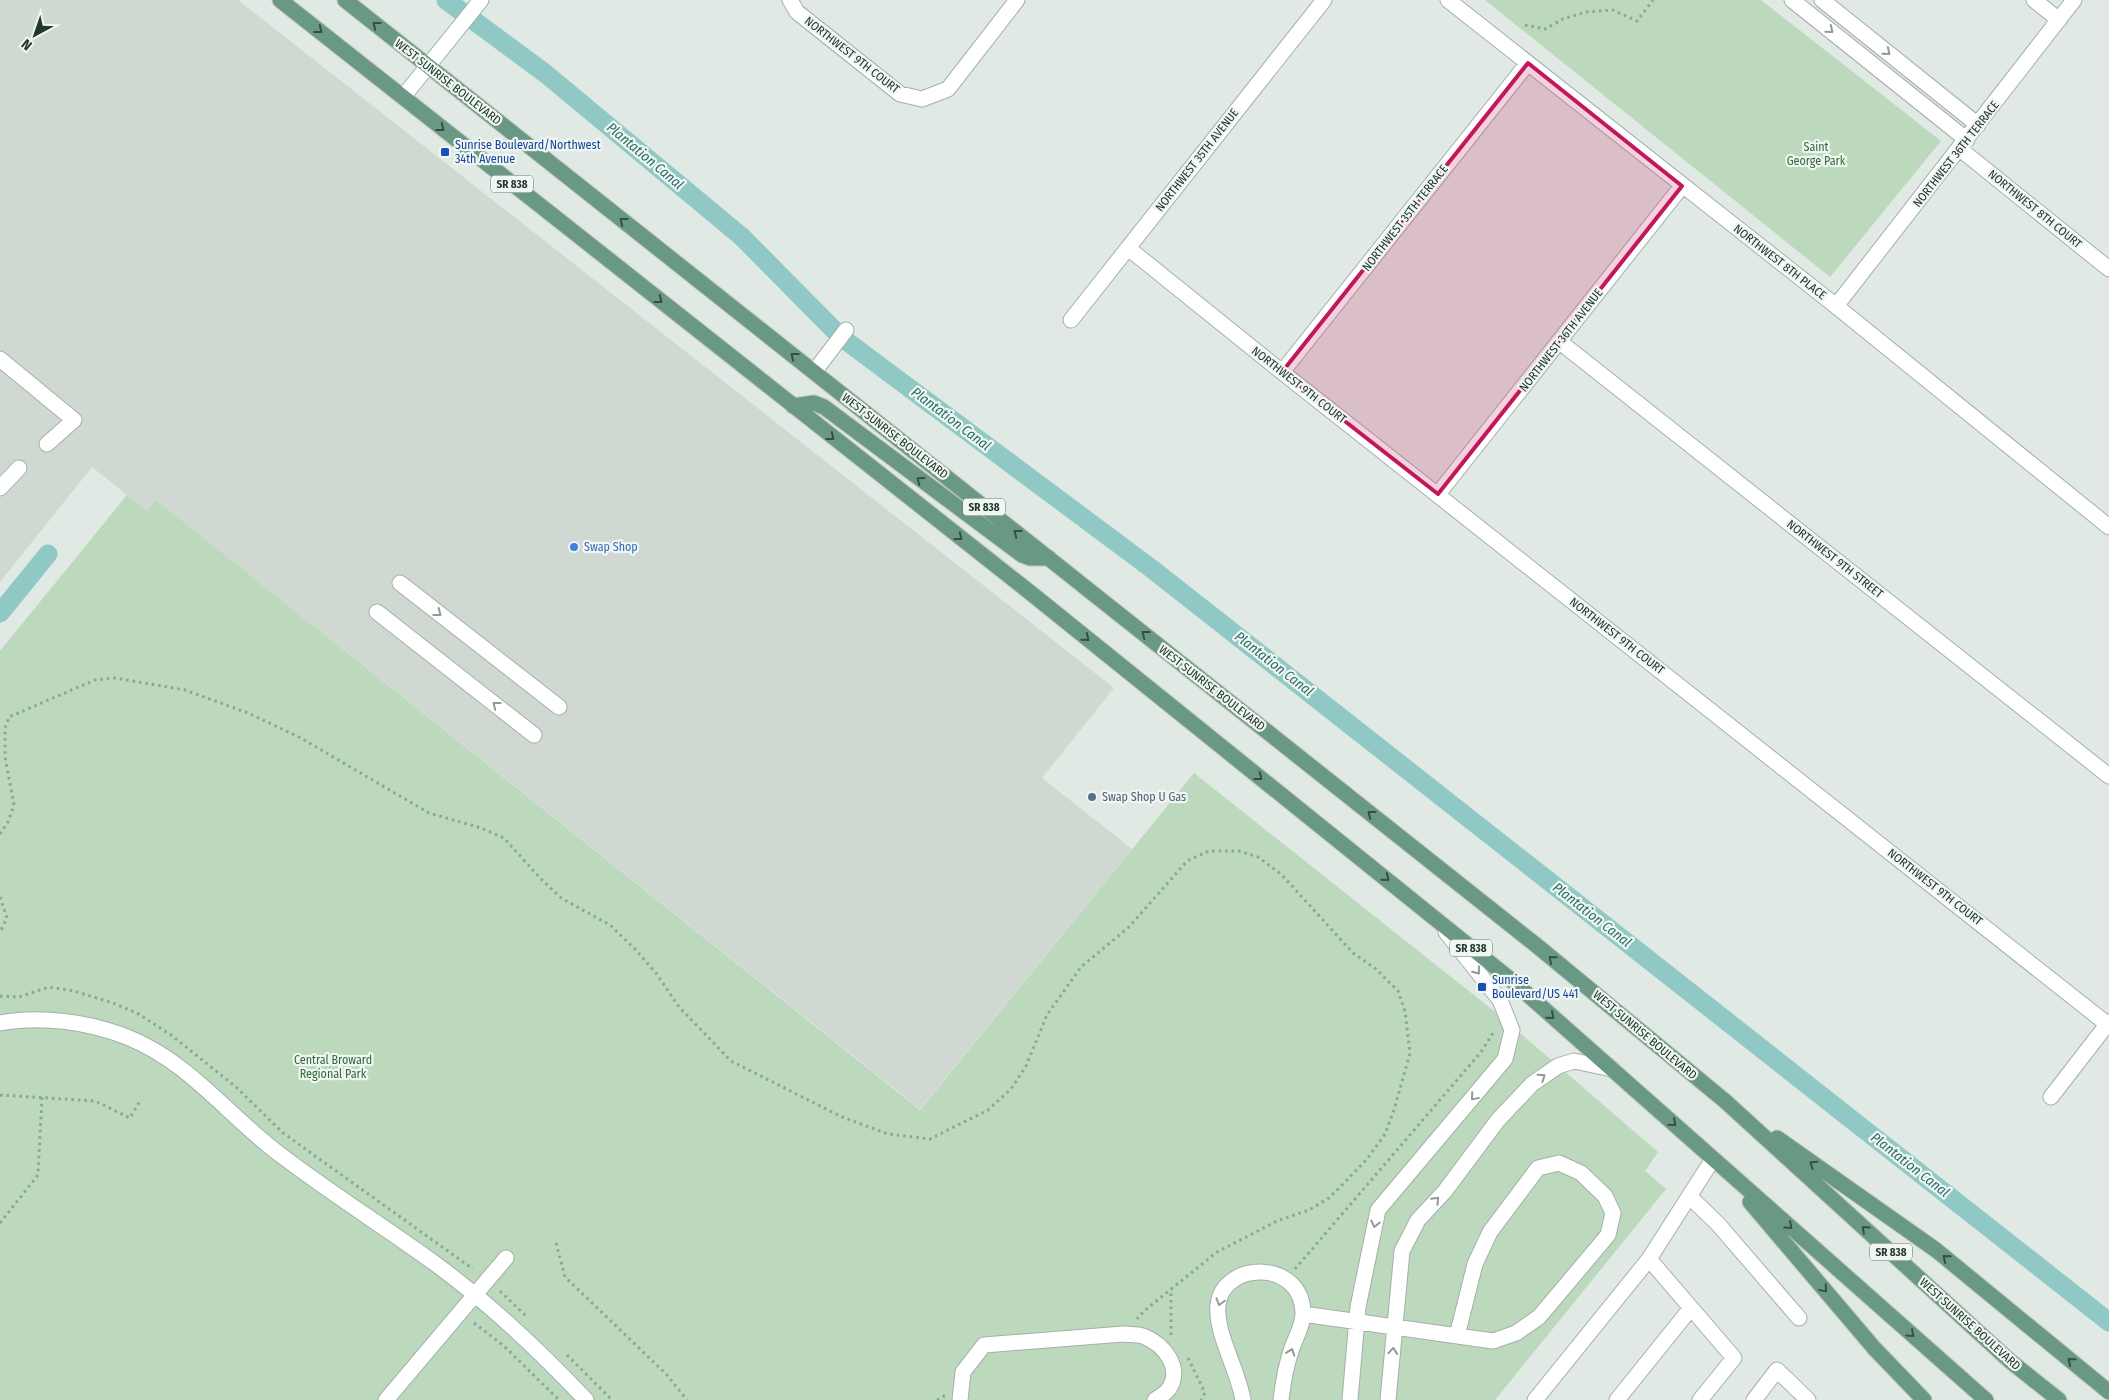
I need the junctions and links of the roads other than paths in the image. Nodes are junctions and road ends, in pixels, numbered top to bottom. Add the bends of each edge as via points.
1 (280, 0) edge
2 (345, 0) edge
3 (481, 0) edge
4 (790, 0) edge
5 (1017, 0) edge
6 (1324, 0) edge
7 (1448, 0) edge
8 (1792, 0) edge
9 (1822, 0) edge
10 (2034, 0) edge
11 (2069, 2) edge
12 (2059, 20) junction
13 (1528, 63) junction
14 (428, 66) junction
15 (403, 97) junction
16 (1978, 125) junction
17 (1964, 144) junction
18 (1682, 186) junction
19 (1128, 248) junction
20 (2109, 269) edge
21 (1836, 306) junction
22 (1071, 320) dead end
23 (846, 330) dead end
24 (1560, 342) junction
25 (0, 359) edge
26 (814, 372) junction
27 (1282, 372) junction
28 (793, 406) junction
29 (47, 444) dead end
30 (19, 468) dead end
31 (0, 488) edge
32 (1438, 494) junction
33 (2109, 527) edge
34 (1049, 558) junction
35 (400, 583) dead end
36 (377, 612) dead end
37 (559, 707) dead end
38 (534, 735) dead end
39 (2109, 776) edge
40 (1436, 919) junction
41 (0, 1023) edge
42 (2108, 1023) edge
43 (1612, 1069) junction
44 (2050, 1097) dead end
45 (1725, 1102) junction
46 (1713, 1159) junction
47 (1690, 1196) junction
48 (506, 1258) dead end
49 (1649, 1259) junction
50 (475, 1295) junction
51 (1691, 1308) junction
52 (1303, 1314) junction
53 (1799, 1318) dead end
54 (1356, 1322) junction
55 (1395, 1328) junction
56 (1457, 1336) junction
57 (2109, 1392) edge
58 (386, 1400) edge
59 (586, 1400) edge
60 (960, 1400) edge
61 (1155, 1400) edge
62 (1242, 1400) edge
63 (1281, 1400) edge
64 (1350, 1400) edge
65 (1388, 1400) edge
66 (1535, 1400) edge
67 (1617, 1400) edge
68 (1700, 1400) edge
69 (1754, 1400) edge
70 (1808, 1400) edge
71 (1924, 1400) edge
72 (1986, 1400) edge
73 (2059, 1400) edge

1 -> 15 main road, SR 838
14 -> 2 main road, WEST SUNRISE BOULEVARD / SR 838
3 - 14 street
4 - 5 street, NORTHWEST 9TH COURT via 797,12 900,94 922,99 948,89
6 - 19 street, NORTHWEST 35TH AVENUE
7 - 13 street, NORTHWEST 8TH PLACE
8 -> 17 street, NORTHWEST 8TH COURT
9 -> 16 street
10 - 12 street
11 - 12 street, NORTHWEST 36TH TERRACE
12 - 16 street, NORTHWEST 36TH TERRACE
13 - 18 street, NORTHWEST 8TH PLACE
13 - 27 street, NORTHWEST 35TH TERRACE
14 - 15 street
26 -> 14 main road, WEST SUNRISE BOULEVARD / SR 838
15 -> 28 main road, SR 838
16 - 17 street, NORTHWEST 36TH TERRACE
17 - 20 street, NORTHWEST 8TH COURT
17 - 21 street, NORTHWEST 36TH TERRACE
18 - 21 street, NORTHWEST 8TH PLACE
18 - 24 street, NORTHWEST 36TH AVENUE
19 - 22 street, NORTHWEST 35TH AVENUE
19 - 27 street, NORTHWEST 9TH COURT
21 - 33 street, NORTHWEST 8TH PLACE
23 - 26 street
24 - 32 street, NORTHWEST 36TH AVENUE
24 - 39 street, NORTHWEST 9TH STREET
25 - 29 street via 74,420
34 -> 26 main road, WEST SUNRISE BOULEVARD / SR 838
27 - 32 street, NORTHWEST 9TH COURT
34 -> 28 main road via 1022,555 824,407 814,403
28 -> 40 main road, SR 838
30 - 31 street
32 - 42 street, NORTHWEST 9TH COURT
45 -> 34 main road, WEST SUNRISE BOULEVARD / SR 838 via 1536,945
35 -> 37 street
38 -> 36 street
40 -> 43 main road, SR 838
40 -> 54 street via 1500,1000 1512,1030 1505,1059 1378,1210
41 - 50 street via 44,1020 91,1026 127,1037 163,1055 189,1073 280,1155
42 - 44 street
43 -> 46 main road, SR 838
55 -> 43 street via 1402,1251 1418,1220 1445,1191 1498,1120 1532,1084 1558,1066 1574,1060
57 -> 45 main road via 1936,1250
73 -> 45 main road, WEST SUNRISE BOULEVARD / SR 838 via 2010,1361
46 - 47 street
46 -> 71 main road via 1874,1348
46 -> 72 main road, SR 838
47 - 49 street
47 - 53 street
48 - 50 street
49 - 51 street
49 - 66 street
50 - 58 street
50 - 59 street via 552,1364
51 - 67 street
51 - 68 street via 1734,1358
52 - 54 street
52 -> 62 street via 1294,1288 1287,1280 1266,1271 1251,1272 1225,1289 1218,1301 1220,1330 1240,1384
63 -> 52 street via 1287,1364
54 - 55 street
54 - 64 street
55 - 56 street
65 -> 55 street
56 - 56 street via 1493,1341 1516,1333 1539,1318 1608,1235 1614,1214 1605,1196 1581,1173 1559,1163 1538,1168 1490,1232 1475,1264
60 - 61 street via 963,1372 984,1345 1123,1334 1142,1336 1163,1348 1171,1360 1174,1374 1168,1390
69 - 70 street via 1777,1370

